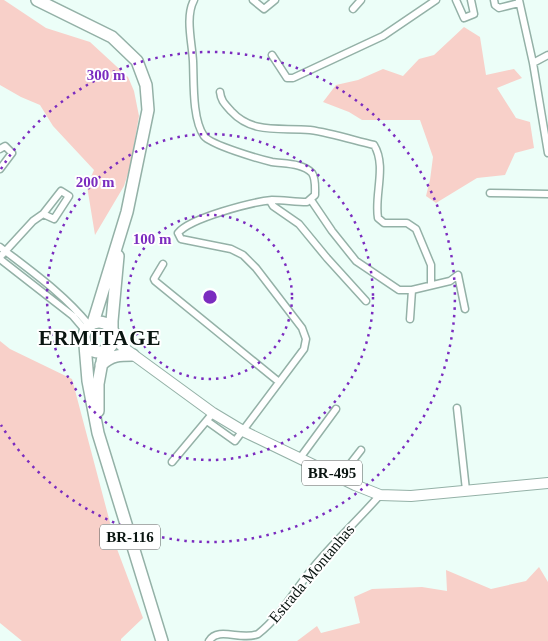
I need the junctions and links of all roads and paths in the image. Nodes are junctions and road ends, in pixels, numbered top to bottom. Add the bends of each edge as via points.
1 (37, 0) edge
2 (252, 0) edge
3 (275, 0) edge
4 (361, 0) edge
5 (436, 0) edge
6 (456, 0) edge
7 (471, 0) edge
8 (494, 0) edge
9 (191, 1) edge
10 (519, 1) edge
11 (353, 9) dead end
12 (272, 55) dead end
13 (548, 55) edge
14 (533, 63) junction
15 (220, 92) dead end
16 (0, 149) edge
17 (548, 153) edge
18 (0, 169) edge
19 (490, 193) dead end
20 (548, 194) edge
21 (311, 200) junction
22 (270, 201) junction
23 (43, 214) dead end
24 (120, 241) junction
25 (3, 250) edge
26 (0, 258) edge
27 (163, 264) dead end
28 (431, 285) junction
29 (412, 290) junction
30 (366, 301) dead end
31 (465, 309) dead end
32 (410, 319) dead end
33 (89, 326) junction
34 (112, 329) junction
35 (85, 345) junction
36 (105, 350) junction
37 (133, 355) junction
38 (102, 365) junction
39 (279, 382) junction
40 (457, 408) dead end
41 (336, 409) dead end
42 (210, 417) junction
43 (243, 431) junction
44 (98, 433) junction
45 (361, 450) dead end
46 (300, 458) junction
47 (172, 462) dead end
48 (340, 477) junction
49 (548, 483) edge
50 (466, 490) junction
51 (380, 494) junction
52 (162, 641) edge
53 (209, 641) edge

1 - 24 highway, BR-116 via 112,37 130,53 142,71 148,110
2 - 3 street via 264,9
4 - 11 street
5 - 12 street via 383,36 293,78 287,78
6 - 7 street via 464,18 474,14
8 - 10 street via 499,8
9 - 21 street via 197,118 203,135 218,145 261,159 304,167 314,178 315,195
10 - 14 street
13 - 14 street
14 - 17 street
15 - 28 street via 221,100 245,123 273,130 310,130 374,145 380,175 378,218 384,224 407,223 416,229 431,265
16 - 18 street via 5,146 12,153
19 - 20 street
21 - 22 street
21 - 29 street via 356,261 399,290
22 - 30 street via 299,224
22 - 39 street via 232,208 197,221 178,233 181,239 231,249 242,255 256,268 302,328 306,339 304,349
23 - 25 street
24 - 33 highway, BR-116
24 - 34 highway, BR-116
25 - 26 street
25 - 33 street via 43,280
26 - 33 street
27 - 39 street via 155,281
28 - 29 street
28 - 31 street via 450,281 458,274
29 - 32 street
33 - 34 highway via 103,323
33 - 35 highway, BR-116 via 83,335
34 - 36 highway, BR-116 via 114,341
34 - 37 main road, BR-495 via 118,342
35 - 36 highway via 90,349
35 - 44 highway, BR-116
36 - 37 main road, BR-495
36 - 38 highway, BR-116
37 - 38 highway via 116,355
37 - 42 main road, BR-495
38 - 44 highway, BR-116 via 98,384
39 - 43 street
40 - 50 street
41 - 46 street
42 - 43 main road, BR-495
42 - 47 street
43 - 46 main road, BR-495
44 - 52 highway, BR-116
45 - 48 street
46 - 48 main road, BR-495
48 - 51 main road, BR-495
49 - 50 main road, BR-495
50 - 51 main road, BR-495 via 411,496
51 - 53 street, Estrada Montanhas via 312,568 258,634 240,639 222,634 211,637

